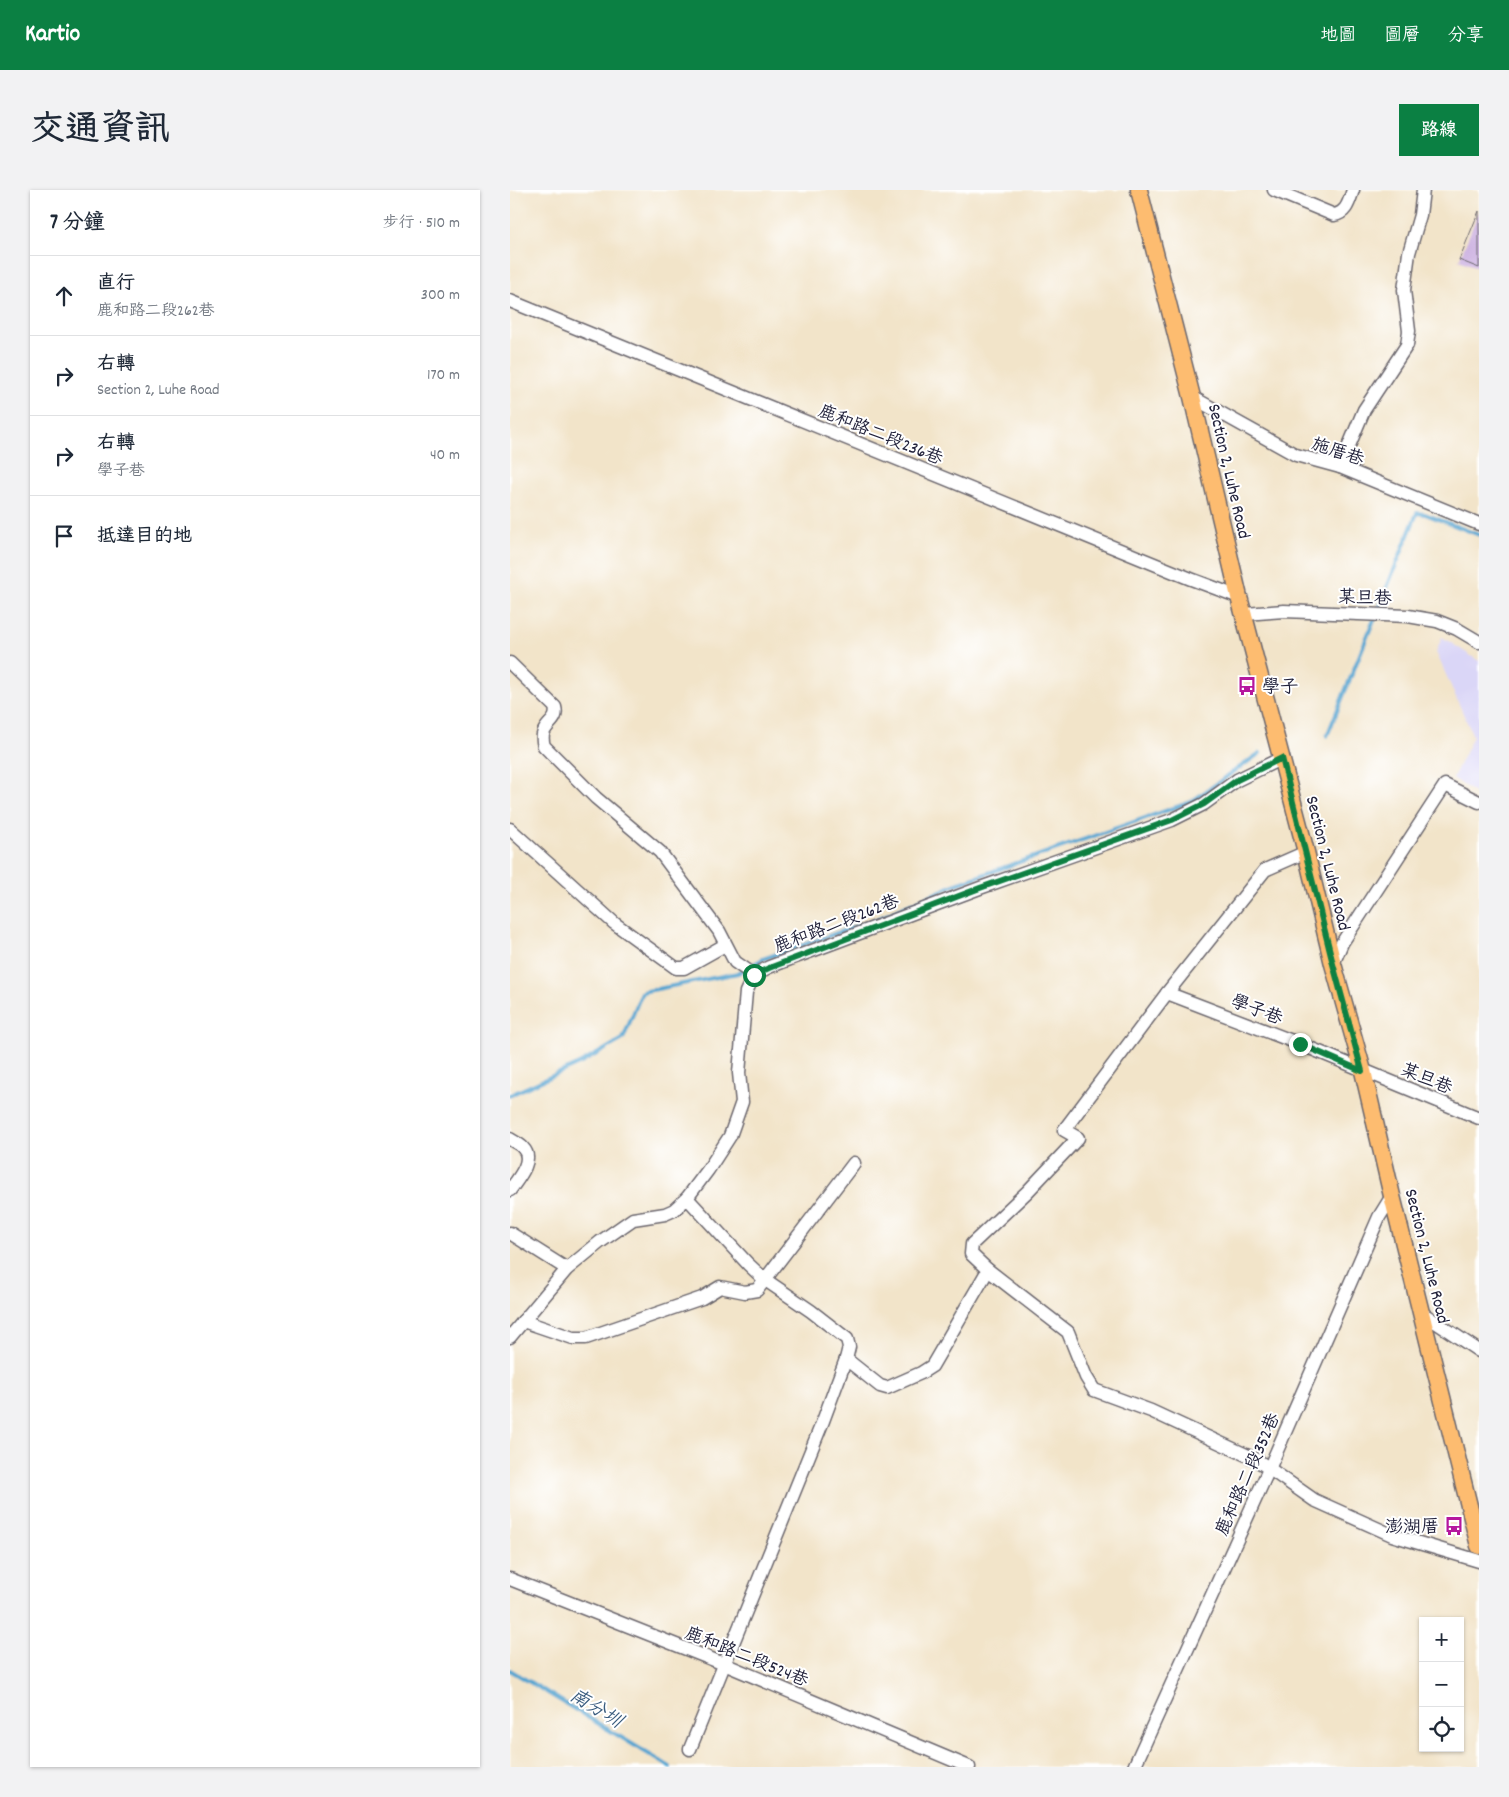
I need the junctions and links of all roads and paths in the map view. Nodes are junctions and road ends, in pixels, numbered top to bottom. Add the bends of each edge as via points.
1 (1139, 190) edge
2 (1274, 190) edge
3 (1353, 190) edge
4 (1423, 190) edge
5 (510, 301) edge
6 (1192, 397) junction
7 (1340, 467) junction
8 (1479, 524) edge
9 (1240, 597) junction
10 (1245, 614) junction
11 (1479, 642) edge
12 (510, 663) edge
13 (1282, 758) junction
14 (1479, 802) edge
15 (510, 829) edge
16 (1306, 852) junction
17 (725, 945) junction
18 (1333, 964) junction
19 (754, 975) junction
20 (1167, 993) junction
21 (1362, 1071) junction
22 (1479, 1118) edge
23 (510, 1139) edge
24 (854, 1162) dead end
25 (510, 1190) edge
26 (1392, 1196) junction
27 (687, 1198) junction
28 (510, 1233) edge
29 (568, 1269) junction
30 (988, 1270) junction
31 (764, 1279) junction
32 (1422, 1313) junction
33 (523, 1321) junction
34 (510, 1338) edge
35 (1479, 1351) edge
36 (846, 1359) junction
37 (1269, 1469) junction
38 (1479, 1546) edge
39 (1479, 1561) edge
40 (510, 1579) edge
41 (724, 1664) junction
42 (690, 1749) dead end
43 (969, 1767) edge
44 (1134, 1767) edge

1 - 6 main road, Section 2, Luhe Road
2 - 3 street via 1334,215 1346,209
4 - 7 street via 1404,290 1409,332 1407,345 1364,410
5 - 9 street, 鹿和路二段236巷
6 - 7 street, 施厝巷 via 1296,455
6 - 9 main road, Section 2, Luhe Road
7 - 8 street, 施厝巷
9 - 10 main road, Section 2, Luhe Road
10 - 11 street, 某旦巷 via 1284,611 1408,616 1437,620
10 - 13 main road, Section 2, Luhe Road
12 - 17 street via 555,707 555,717 542,732 544,746 596,798 660,852 719,931
13 - 16 main road, Section 2, Luhe Road
13 - 19 street, 鹿和路二段262巷 via 1237,780 1204,804 1172,820 980,888
14 - 18 street via 1445,785 1342,942
15 - 17 street via 614,923 676,968 684,968
16 - 18 main road, Section 2, Luhe Road
16 - 20 street via 1265,870
17 - 19 street via 735,962
18 - 21 main road, Section 2, Luhe Road
19 - 27 street via 746,992 741,1042 739,1073 742,1102 730,1136
20 - 21 street, 學子巷
20 - 30 street via 1064,1130 1078,1138 972,1244 971,1254
21 - 22 street, 某旦巷
21 - 26 main road, Section 2, Luhe Road
23 - 25 street via 524,1148 527,1154 527,1163
24 - 31 street
26 - 32 main road, Section 2, Luhe Road
26 - 37 street, 鹿和路二段352巷 via 1378,1217
27 - 29 street via 665,1214 633,1219
27 - 31 street
28 - 29 street
29 - 33 street
30 - 36 street via 932,1366 887,1388
30 - 37 street via 1068,1332 1094,1390 1151,1411 1257,1460
31 - 33 street via 757,1290 745,1292 720,1287 702,1298 586,1338 573,1338
31 - 36 street via 846,1339 849,1347
32 - 35 street
32 - 38 main road, Section 2, Luhe Road
33 - 34 street
36 - 41 street
37 - 39 street via 1314,1500 1392,1535
37 - 44 street, 鹿和路二段352巷
40 - 41 street, 鹿和路二段524巷
41 - 42 street
41 - 43 street, 鹿和路二段524巷

